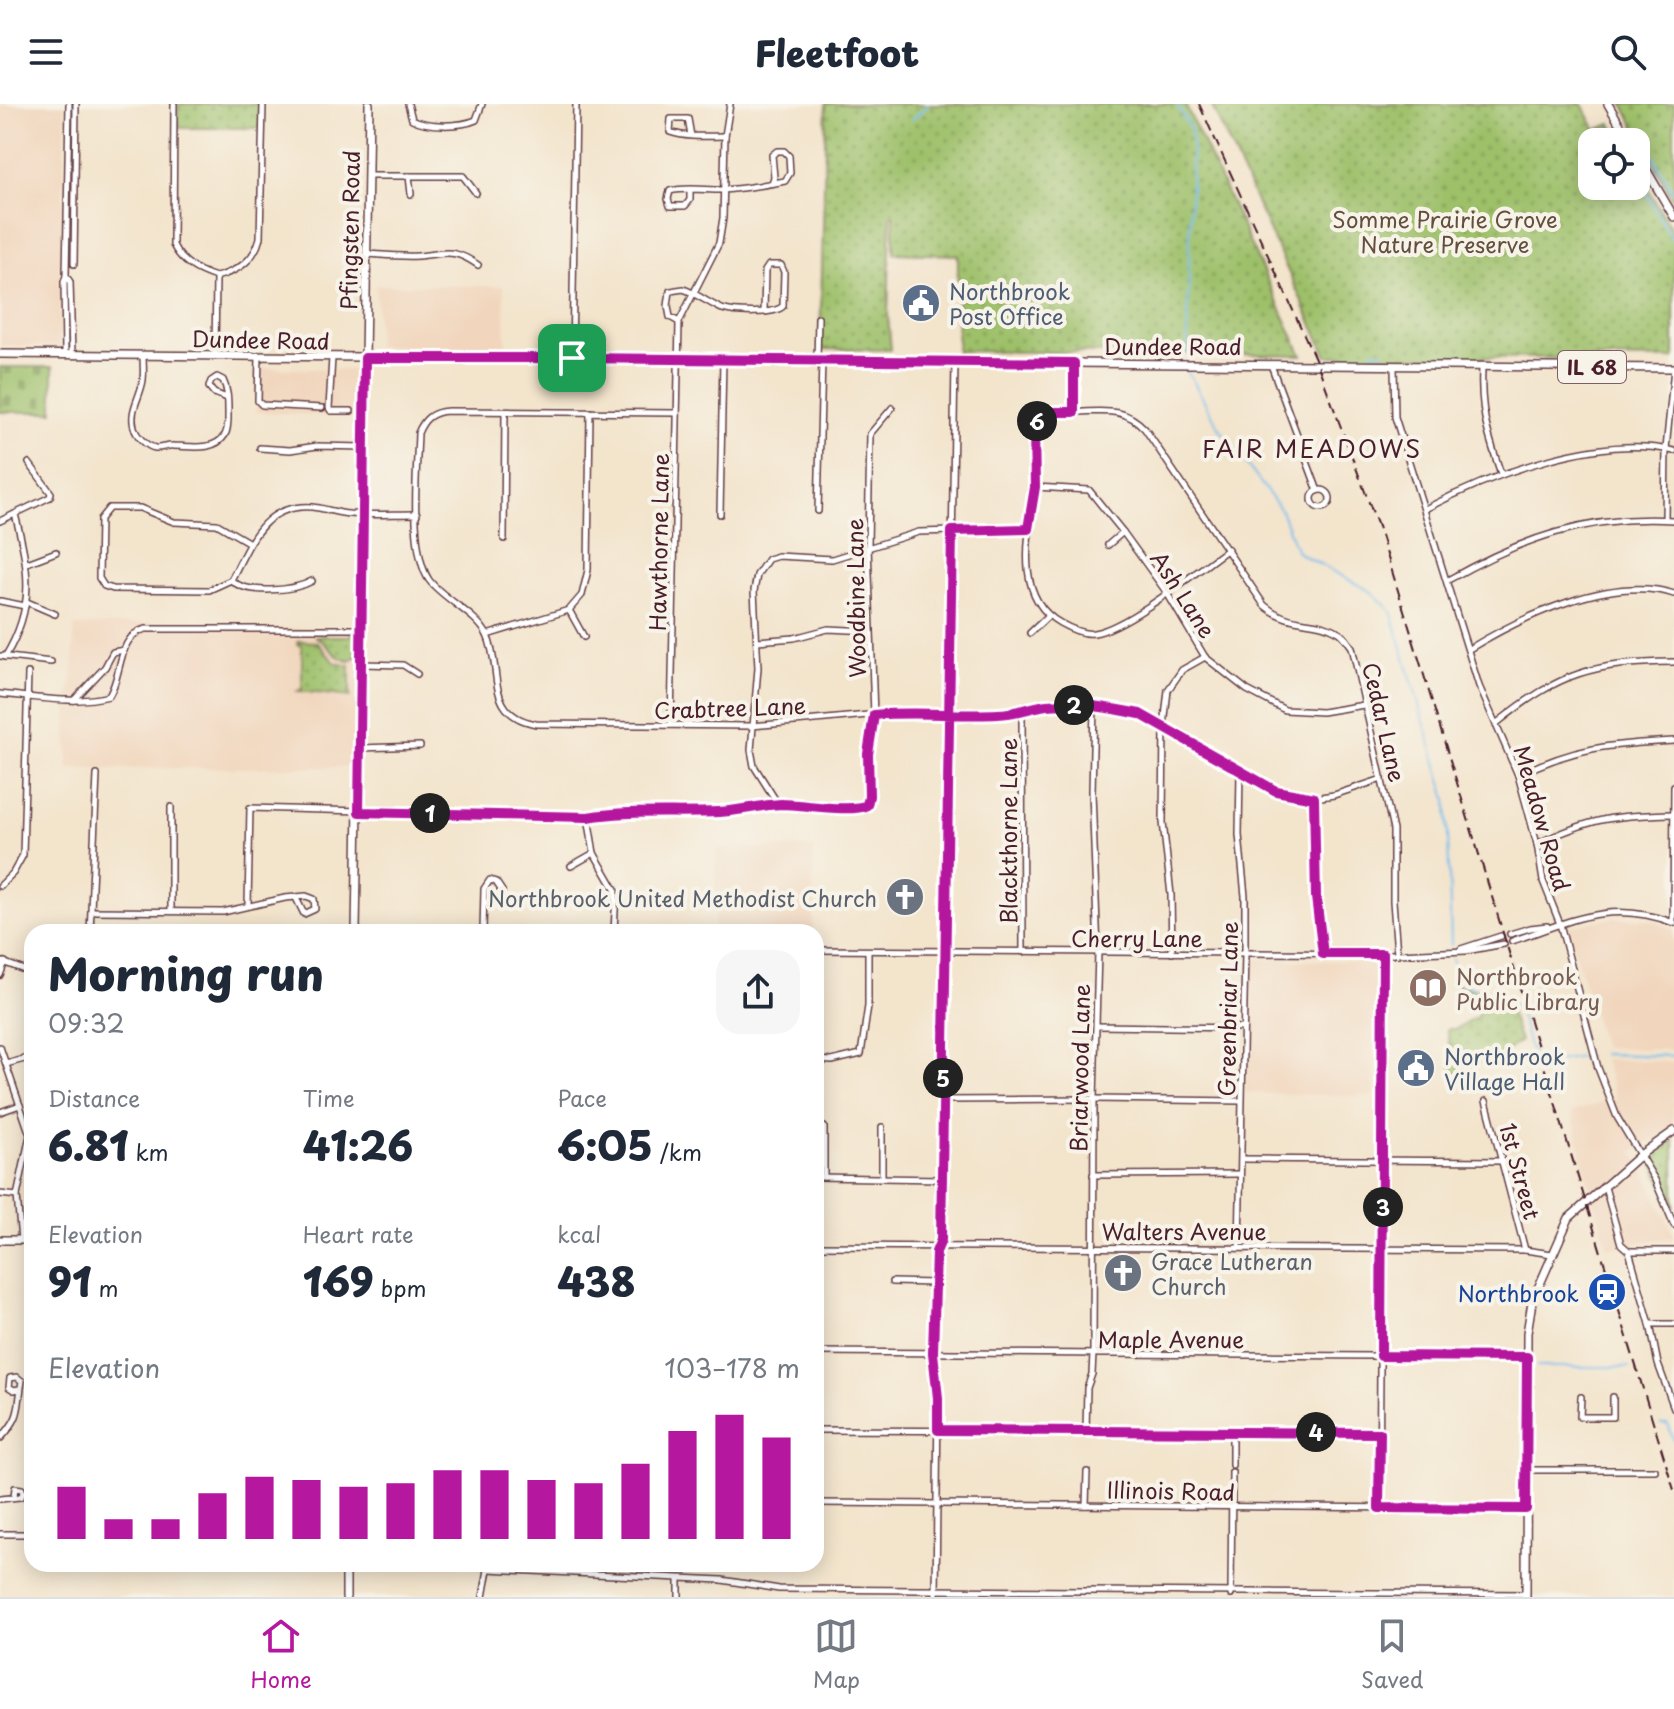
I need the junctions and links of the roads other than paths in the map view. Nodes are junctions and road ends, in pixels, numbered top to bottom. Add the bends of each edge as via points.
1 (69, 104) edge
2 (76, 104) edge
3 (174, 104) edge
4 (263, 104) edge
5 (369, 104) edge
6 (408, 104) edge
7 (482, 104) edge
8 (576, 104) edge
9 (730, 104) edge
10 (1608, 104) edge
11 (1622, 128) edge
12 (691, 136) junction
13 (725, 136) junction
14 (368, 176) junction
15 (409, 176) junction
16 (1650, 176) edge
17 (772, 183) junction
18 (690, 190) junction
19 (724, 190) junction
20 (476, 193) dead end
21 (411, 194) dead end
22 (1674, 217) edge
23 (66, 218) junction
24 (74, 218) junction
25 (367, 254) junction
26 (74, 264) dead end
27 (478, 265) dead end
28 (216, 277) junction
29 (694, 296) junction
30 (764, 312) junction
31 (818, 318) dead end
32 (679, 322) junction
33 (0, 354) edge
34 (68, 354) junction
35 (143, 355) junction
36 (215, 356) junction
37 (259, 356) junction
38 (332, 358) junction
39 (365, 358) junction
40 (572, 358) junction
41 (677, 359) junction
42 (723, 359) junction
43 (820, 361) junction
44 (955, 361) junction
45 (1074, 363) junction
46 (1270, 364) junction
47 (1394, 365) junction
48 (1482, 366) junction
49 (1674, 368) edge
50 (227, 398) dead end
51 (322, 408) dead end
52 (892, 408) dead end
53 (351, 411) dead end
54 (505, 412) junction
55 (590, 412) junction
56 (1074, 412) junction
57 (676, 413) junction
58 (364, 447) junction
59 (260, 448) dead end
60 (1666, 449) junction
61 (1674, 451) edge
62 (29, 463) dead end
63 (1501, 474) junction
64 (1035, 487) junction
65 (1318, 491) dead end
66 (1425, 509) junction
67 (818, 511) dead end
68 (15, 514) junction
69 (363, 514) junction
70 (417, 514) junction
71 (720, 514) dead end
72 (1665, 519) junction
73 (1674, 520) edge
74 (0, 521) edge
75 (1028, 529) junction
76 (952, 531) junction
77 (1123, 532) junction
78 (504, 539) dead end
79 (248, 542) junction
80 (1108, 545) dead end
81 (868, 546) junction
82 (1228, 549) junction
83 (56, 552) dead end
84 (27, 563) junction
85 (231, 580) junction
86 (1448, 580) junction
87 (312, 581) dead end
88 (1167, 593) junction
89 (1674, 594) edge
90 (0, 601) edge
91 (26, 604) junction
92 (569, 610) junction
93 (55, 614) dead end
94 (1048, 616) junction
95 (361, 629) junction
96 (871, 631) junction
97 (1030, 633) dead end
98 (487, 635) junction
99 (584, 637) dead end
100 (757, 641) junction
101 (1469, 649) junction
102 (124, 650) junction
103 (3, 657) edge
104 (1205, 657) junction
105 (51, 662) dead end
106 (1674, 662) edge
107 (361, 664) junction
108 (28, 673) dead end
109 (417, 674) dead end
110 (0, 694) edge
111 (27, 696) junction
112 (74, 700) junction
113 (1364, 705) junction
114 (1094, 707) junction
115 (1022, 709) junction
116 (874, 715) junction
117 (948, 715) junction
118 (1497, 723) junction
119 (671, 725) junction
120 (752, 726) junction
121 (1164, 726) junction
122 (1674, 741) edge
123 (420, 746) dead end
124 (360, 748) junction
125 (1240, 771) junction
126 (97, 775) dead end
127 (1518, 775) junction
128 (1382, 779) junction
129 (1674, 786) edge
130 (1314, 798) junction
131 (778, 804) junction
132 (171, 807) dead end
133 (359, 812) junction
134 (1674, 814) edge
135 (588, 817) junction
136 (1537, 844) junction
137 (594, 853) junction
138 (571, 866) dead end
139 (0, 886) edge
140 (296, 898) dead end
141 (248, 905) junction
142 (484, 905) junction
143 (91, 911) junction
144 (171, 911) junction
145 (1674, 923) edge
146 (90, 924) edge
147 (356, 924) edge
148 (483, 924) edge
149 (614, 924) edge
150 (1560, 924) junction
151 (1552, 926) junction
152 (1510, 934) dead end
153 (1501, 936) dead end
154 (1512, 941) dead end
155 (1504, 944) dead end
156 (824, 950) edge
157 (1457, 950) junction
158 (868, 951) junction
159 (945, 951) junction
160 (1023, 952) junction
161 (1098, 952) junction
162 (1172, 953) junction
163 (1245, 953) junction
164 (1323, 954) junction
165 (1383, 954) junction
166 (1397, 954) junction
167 (2, 962) edge
168 (24, 970) edge
169 (0, 975) edge
170 (1097, 1026) junction
171 (1242, 1028) junction
172 (0, 1047) edge
173 (24, 1059) edge
174 (824, 1060) edge
175 (6, 1064) junction
176 (1094, 1099) junction
177 (943, 1100) junction
178 (1241, 1101) junction
179 (1486, 1101) dead end
180 (20, 1105) junction
181 (0, 1112) edge
182 (24, 1116) edge
183 (824, 1127) dead end
184 (882, 1127) dead end
185 (1674, 1131) edge
186 (1640, 1155) junction
187 (1242, 1159) junction
188 (1383, 1159) junction
189 (1501, 1161) junction
190 (24, 1166) edge
191 (1239, 1174) junction
192 (1093, 1175) junction
193 (824, 1177) joint
194 (882, 1177) junction
195 (942, 1179) junction
196 (1605, 1187) junction
197 (0, 1194) edge
198 (17, 1196) junction
199 (1674, 1225) edge
200 (0, 1240) edge
201 (21, 1240) joint
202 (824, 1246) edge
203 (938, 1246) junction
204 (1094, 1247) junction
205 (1239, 1248) junction
206 (1383, 1249) junction
207 (1525, 1250) junction
208 (1629, 1251) junction
209 (1674, 1251) edge
210 (1552, 1254) junction
211 (892, 1282) dead end
212 (934, 1283) junction
213 (1650, 1324) junction
214 (1674, 1324) edge
215 (824, 1352) edge
216 (933, 1353) junction
217 (1093, 1354) junction
218 (1381, 1356) junction
219 (1527, 1357) junction
220 (19, 1389) dead end
221 (1581, 1397) dead end
222 (1613, 1397) dead end
223 (1672, 1398) edge
224 (1674, 1408) edge
225 (824, 1430) edge
226 (938, 1430) junction
227 (1086, 1430) junction
228 (1232, 1432) junction
229 (1380, 1433) junction
230 (0, 1439) edge
231 (1526, 1470) junction
232 (1655, 1470) dead end
233 (1087, 1472) dead end
234 (14, 1496) dead end
235 (0, 1499) edge
236 (824, 1503) edge
237 (937, 1505) junction
238 (1086, 1505) junction
239 (1231, 1506) junction
240 (1379, 1508) junction
241 (1526, 1509) junction
242 (0, 1534) edge
243 (24, 1534) edge
244 (346, 1572) edge
245 (488, 1572) edge
246 (529, 1572) edge
247 (679, 1579) junction
248 (936, 1594) edge
249 (1231, 1595) edge
250 (1526, 1596) edge
251 (346, 1597) edge
252 (483, 1597) edge
253 (679, 1597) edge

1 - 23 street
2 - 24 street
3 - 28 street via 173,245 186,263
4 - 28 street via 257,252 232,272
5 - 14 main road, Pfingsten Road
6 - 7 street via 412,119 420,123 467,124 476,120
8 - 40 street
9 - 13 street
10 - 11 main road
12 - 12 street via 670,132 671,119 688,119
12 - 13 street
13 - 19 street
14 - 15 street
14 - 25 main road, Pfingsten Road
15 - 20 street via 463,176
15 - 21 street
16 - 22 main road
17 - 17 street via 785,181 790,173 784,151 772,155
17 - 19 street
18 - 18 street via 670,191 670,206 685,206
18 - 19 street
19 - 29 street via 719,243
23 - 24 street
23 - 34 street
24 - 26 street
25 - 27 street via 421,256 443,251
25 - 39 main road, Pfingsten Road
28 - 36 street
29 - 30 street via 726,311
29 - 32 street
29 - 32 street via 682,289 670,291 670,317
30 - 30 street via 783,306 781,265 769,265 765,271
31 - 43 street
32 - 41 street, Hawthorne Lane
33 - 34 main road, Dundee Road / IL 68
34 - 35 main road, Dundee Road / IL 68
35 - 36 main road, Dundee Road / IL 68
35 - 50 street via 143,382 132,424 137,435 155,448 217,442 225,435
36 - 37 main road, Dundee Road / IL 68
37 - 38 main road, Dundee Road / IL 68
37 - 51 street via 262,405
38 - 39 main road, Dundee Road / IL 68
38 - 53 street via 329,408
39 - 40 main road, Dundee Road / IL 68
39 - 58 main road, Pfingsten Road
40 - 41 main road, Dundee Road / IL 68
41 - 42 main road, Dundee Road / IL 68
41 - 57 street, Hawthorne Lane
42 - 43 main road, Dundee Road / IL 68
42 - 71 street
43 - 44 main road, Dundee Road / IL 68
43 - 67 street
44 - 45 main road, Dundee Road / IL 68
44 - 76 street
45 - 46 main road, Dundee Road / IL 68
45 - 56 street
46 - 47 main road, Dundee Road / IL 68
46 - 65 street
47 - 48 main road, Dundee Road / IL 68
47 - 66 street, Meadow Road via 1395,417
48 - 49 main road, Dundee Road / IL 68
48 - 63 street via 1483,422
49 - 60 street
52 - 81 street, Woodbine Lane via 870,434
54 - 55 street
54 - 70 street via 438,412 422,423
54 - 78 street
55 - 57 street
55 - 92 street via 588,570 582,595
56 - 64 street via 1048,412 1038,419
56 - 82 street, Cedar Lane via 1124,412 1136,420
57 - 119 street, Hawthorne Lane
58 - 59 street
58 - 69 main road, Pfingsten Road
60 - 61 street
60 - 63 street via 1575,454
60 - 72 street
62 - 68 street via 50,497
63 - 66 street
64 - 75 street
64 - 77 street, Ash Lane via 1089,490
66 - 86 street, Meadow Road
68 - 74 street
68 - 84 street
69 - 70 street
69 - 79 street via 293,508 269,519
69 - 95 main road, Pfingsten Road
70 - 98 street via 418,549 429,580
72 - 73 street
72 - 86 street via 1564,529 1491,555
75 - 76 street
75 - 94 street via 1030,588
76 - 81 street via 919,532
76 - 117 street
77 - 80 street
77 - 88 street, Ash Lane
79 - 85 street
79 - 85 street via 217,524 174,522 140,508 109,508 100,519 99,578 104,586 209,590
81 - 96 street, Woodbine Lane
81 - 100 street via 832,559 768,559 754,591
82 - 88 street
82 - 113 street, Cedar Lane via 1273,613 1340,633 1352,647
83 - 84 street
84 - 91 street
85 - 87 street via 238,587 298,589
86 - 101 street, Meadow Road
88 - 94 street via 1092,634
88 - 104 street, Ash Lane
89 - 101 street via 1635,590 1565,603 1509,625
90 - 91 street
91 - 93 street
91 - 103 street via 16,640
92 - 98 street
92 - 99 street
94 - 97 street
95 - 102 street via 146,629 133,634
95 - 107 main road, Pfingsten Road
96 - 100 street via 828,629
96 - 116 street, Woodbine Lane
98 - 119 street, Crabtree Lane via 497,689 508,713 521,722
100 - 120 street
101 - 118 street, Meadow Road
102 - 112 street via 113,652
102 - 112 street via 109,696
103 - 105 street
104 - 113 street, Ash Lane via 1247,690 1285,710 1322,712
104 - 121 street via 1182,670 1168,690
106 - 118 street via 1604,666 1574,674 1544,687
107 - 109 street via 403,665
107 - 124 main road, Pfingsten Road
108 - 111 street
110 - 111 street
111 - 112 street
111 - 139 street via 23,855
113 - 128 street, Cedar Lane
114 - 115 street, Crabtree Lane
114 - 121 street, Crabtree Lane via 1140,714
114 - 161 street, Briarwood Lane
115 - 117 street, Crabtree Lane
115 - 160 street, Blackthorne Lane
116 - 117 street, Crabtree Lane
116 - 120 street, Crabtree Lane
116 - 131 street, Woodbine Lane via 867,805 859,809
117 - 159 street
118 - 127 street, Meadow Road
119 - 120 street, Crabtree Lane
120 - 131 street via 754,766
121 - 125 street, Crabtree Lane
121 - 162 street via 1163,822
122 - 127 street via 1594,747
123 - 124 street
124 - 133 main road, Pfingsten Road
125 - 130 street, Crabtree Lane via 1276,791
125 - 163 street, Greenbriar Lane
126 - 143 street
127 - 136 street, Meadow Road
128 - 130 street, Crabtree Lane
128 - 166 street, Cedar Lane via 1393,830
129 - 134 street
130 - 164 street
131 - 135 street via 721,812
132 - 144 street
133 - 135 street
133 - 141 street via 250,808
133 - 147 main road, Pfingsten Road
134 - 136 street via 1590,821
134 - 145 street
135 - 137 street
136 - 150 street, Meadow Road via 1543,881
137 - 138 street
137 - 149 street via 616,891
140 - 141 street
141 - 144 street via 223,912
142 - 142 street via 502,891 496,882 487,882
142 - 148 street
143 - 144 street
143 - 146 street
145 - 150 street via 1617,913
150 - 151 street
150 - 186 street, Meadow Road via 1596,1062 1617,1117
151 - 152 street
151 - 154 street
153 - 157 street, Cherry Lane
155 - 157 street, Cherry Lane
156 - 158 street, Cherry Lane
157 - 166 street, Cherry Lane
158 - 159 street, Cherry Lane
158 - 174 street via 861,1054
159 - 160 street, Cherry Lane
159 - 177 street
160 - 161 street, Cherry Lane
161 - 162 street, Cherry Lane
161 - 170 street, Briarwood Lane
162 - 163 street, Cherry Lane
163 - 164 street, Cherry Lane
163 - 171 street, Greenbriar Lane
164 - 165 street, Cherry Lane
165 - 166 street, Cherry Lane
165 - 188 street
167 - 168 street
167 - 169 street
170 - 171 street
170 - 176 street, Briarwood Lane
171 - 178 street, Greenbriar Lane
172 - 175 street
173 - 175 street
175 - 180 street
176 - 177 street
176 - 178 street
176 - 192 street, Briarwood Lane
177 - 195 street
178 - 187 street, Greenbriar Lane
179 - 189 street, 1st Street
180 - 181 street
180 - 182 street
183 - 193 street
184 - 194 street
185 - 186 main road
186 - 196 main road
186 - 199 street, Meadow Road
187 - 188 street
187 - 191 street, Greenbriar Lane
188 - 189 street
188 - 206 street
189 - 207 street, 1st Street
190 - 198 street
191 - 192 street
191 - 205 street, Greenbriar Lane
192 - 204 street, Briarwood Lane
193 - 194 street
194 - 195 street
195 - 203 street
196 - 208 street via 1621,1244
196 - 210 main road via 1569,1218
197 - 198 street
198 - 201 street
200 - 201 main road
202 - 203 street, Walters Avenue
203 - 204 street, Walters Avenue
203 - 212 street
204 - 205 street, Walters Avenue
204 - 217 street, Briarwood Lane
205 - 206 street, Walters Avenue
206 - 207 street, Walters Avenue
206 - 218 street
207 - 210 street, Walters Avenue
208 - 209 street
208 - 213 street
210 - 219 main road via 1532,1302
211 - 212 street
212 - 216 street
213 - 214 street
213 - 223 street
215 - 216 street, Maple Avenue
216 - 217 street, Maple Avenue
216 - 226 street
217 - 218 street, Maple Avenue
217 - 227 street, Briarwood Lane
218 - 219 street, Maple Avenue
218 - 229 street
219 - 231 main road
220 - 230 street via 21,1405
221 - 222 street via 1580,1417 1613,1417
223 - 224 street
225 - 226 street
226 - 227 street
226 - 237 street
227 - 228 street
228 - 229 street
228 - 239 street
229 - 240 street
231 - 232 street
231 - 241 main road
233 - 238 street
234 - 235 street
236 - 237 street, Illinois Road
237 - 238 street, Illinois Road
237 - 248 street
238 - 239 street, Illinois Road
239 - 240 street, Illinois Road
239 - 249 street
240 - 241 street, Illinois Road
241 - 250 main road
242 - 243 street
244 - 251 main road
245 - 252 street
246 - 247 street
247 - 248 street via 779,1589
247 - 253 street
248 - 249 street
249 - 250 street

